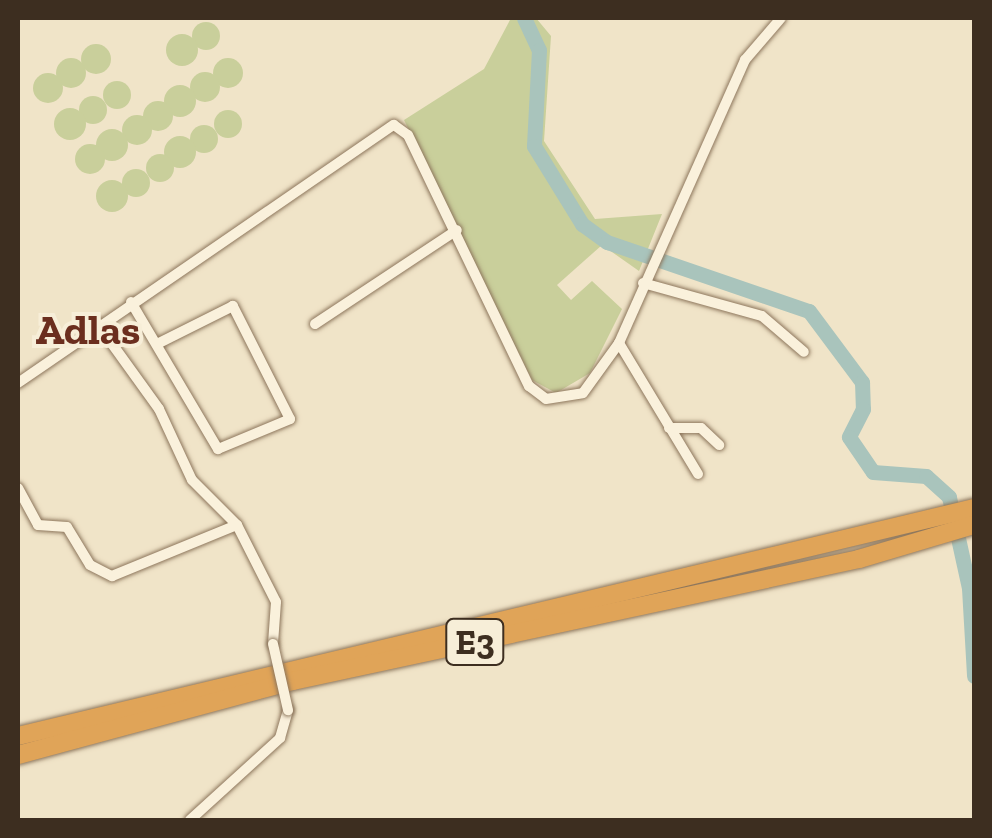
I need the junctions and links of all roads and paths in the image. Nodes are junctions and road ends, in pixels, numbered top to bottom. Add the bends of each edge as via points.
1 (781, 18) edge
2 (456, 230) junction
3 (645, 277) junction
4 (130, 302) junction
5 (97, 323) junction
6 (315, 324) dead end
7 (619, 343) junction
8 (157, 344) junction
9 (804, 352) dead end
10 (18, 384) edge
11 (669, 428) junction
12 (719, 444) dead end
13 (698, 474) dead end
14 (18, 488) edge
15 (974, 508) edge
16 (237, 525) junction
17 (974, 525) edge
18 (933, 530) junction
19 (18, 736) edge
20 (18, 755) edge
21 (190, 820) edge

1 - 3 street via 745,60
2 - 4 street via 408,135 386,126
2 - 6 street
2 - 7 street via 536,394 583,393
3 - 7 street
3 - 9 street via 762,316
4 - 5 street
4 - 8 street
5 - 10 street
5 - 16 street via 158,409 192,480
7 - 11 street
8 - 8 street via 233,306 290,420 221,451
11 - 12 street via 701,428
11 - 13 street
14 - 16 street via 38,526 67,527 90,566 112,576
15 - 18 highway, E3
16 - 21 street, bridge via 276,602 272,644 288,710 280,738
17 - 18 highway, E3
18 - 19 highway, E3 via 264,670
18 - 20 highway, E3 via 294,681

